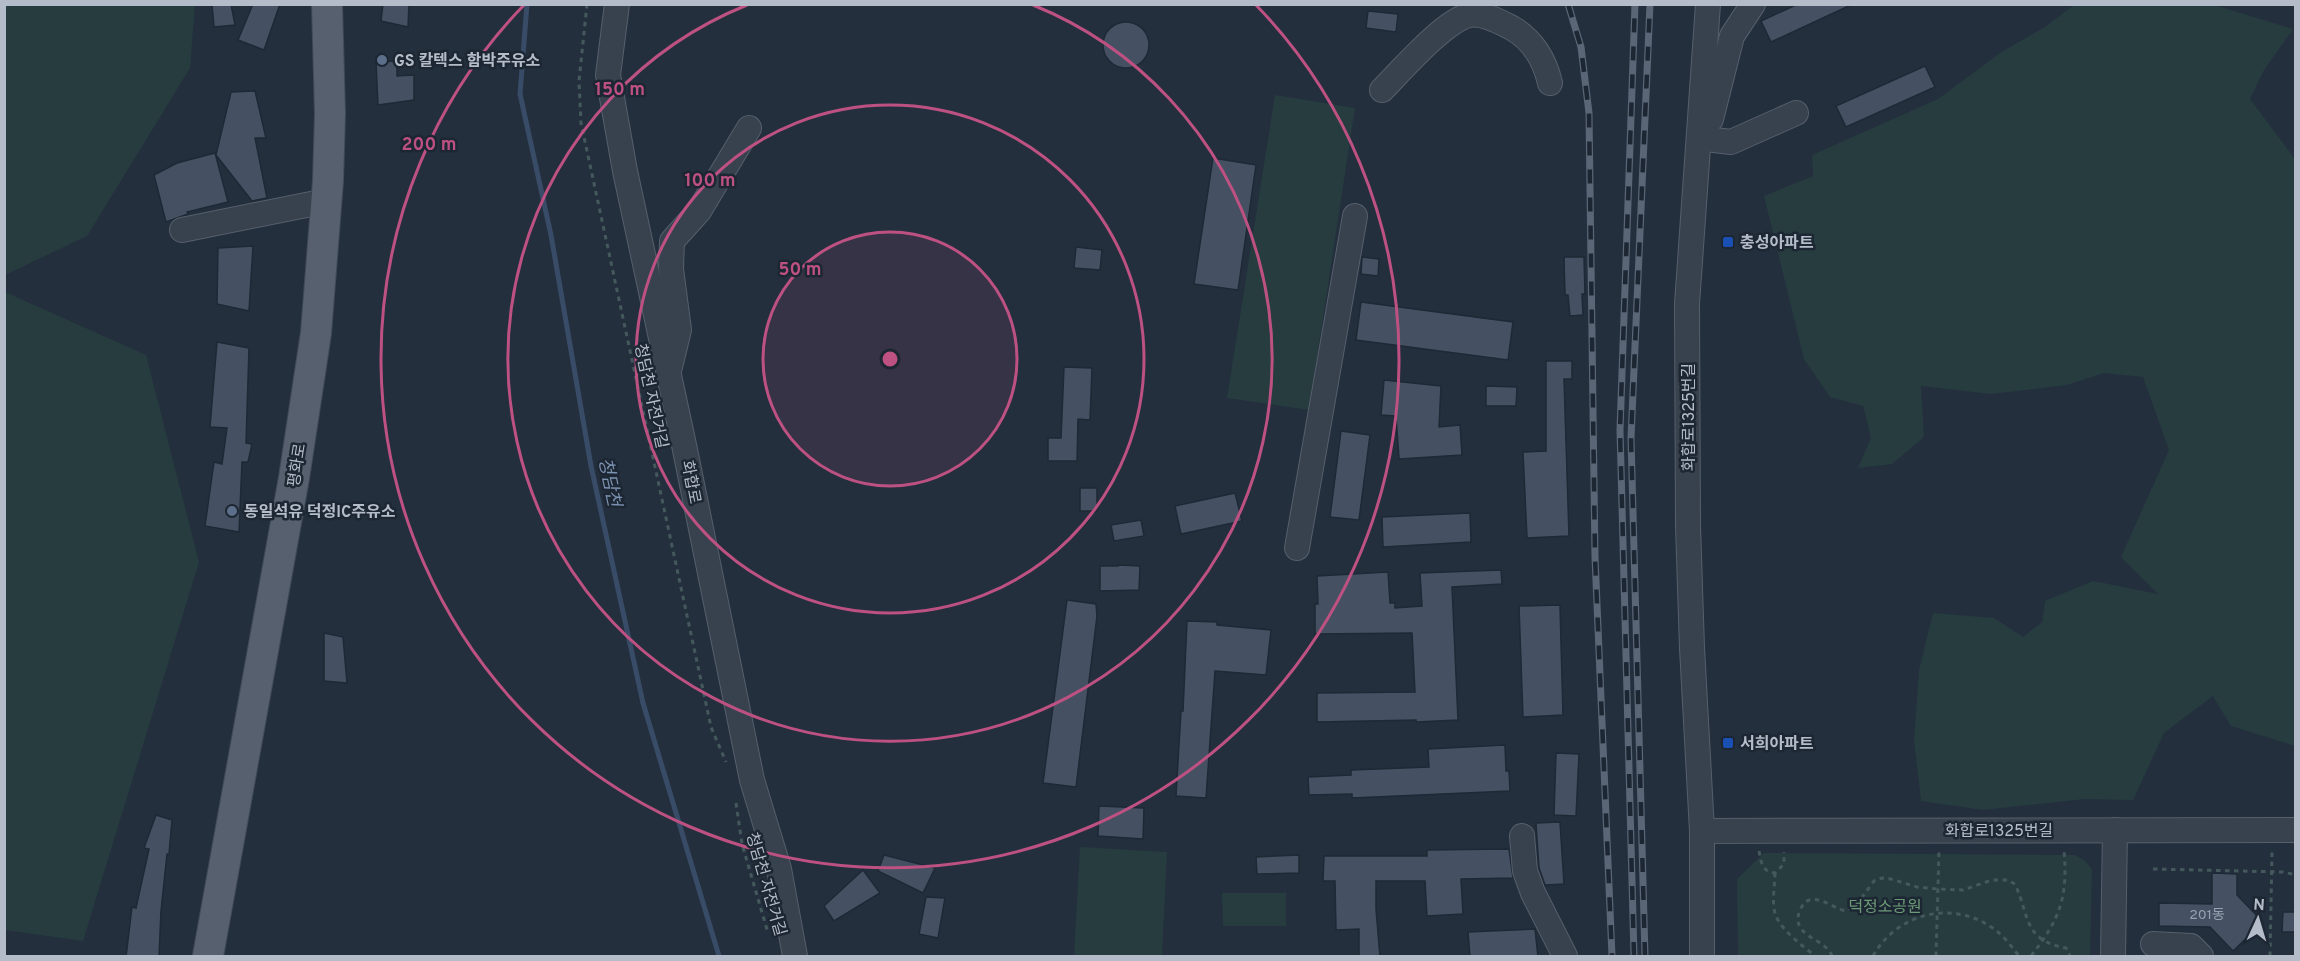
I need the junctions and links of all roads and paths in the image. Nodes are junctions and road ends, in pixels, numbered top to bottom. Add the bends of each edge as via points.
1 (327, 4) edge
2 (587, 4) edge
3 (618, 4) edge
4 (1708, 4) edge
5 (1753, 4) edge
6 (1550, 83) dead end
7 (1382, 90) dead end
8 (1796, 113) dead end
9 (749, 128) dead end
10 (1706, 139) junction
11 (1695, 189) junction
12 (326, 201) junction
13 (1355, 216) dead end
14 (182, 230) dead end
15 (669, 372) junction
16 (1297, 548) dead end
17 (729, 768) dead end
18 (737, 818) dead end
19 (2115, 830) junction
20 (2295, 830) edge
21 (1702, 831) junction
22 (1522, 836) dead end
23 (1758, 850) dead end
24 (1785, 850) dead end
25 (1939, 850) dead end
26 (2064, 850) dead end
27 (2272, 852) dead end
28 (2153, 869) dead end
29 (2272, 871) junction
30 (1775, 873) junction
31 (2295, 875) edge
32 (1938, 889) junction
33 (1938, 914) junction
34 (770, 938) dead end
35 (2042, 940) junction
36 (2153, 944) dead end
37 (208, 957) edge
38 (795, 957) edge
39 (1565, 957) edge
40 (1702, 957) edge
41 (1815, 957) edge
42 (1832, 957) edge
43 (1873, 957) edge
44 (1936, 957) edge
45 (2019, 957) edge
46 (2031, 957) edge
47 (2070, 957) edge
48 (2113, 957) edge
49 (2201, 957) edge
50 (2270, 957) edge

1 - 12 main road, 평화로 via 330,114
2 - 17 path, 청담천 자전거길 via 579,81 581,123 711,727
3 - 15 street, 화합로 via 608,75
4 - 11 street, 화합로1325번길
5 - 10 street via 1732,36
6 - 7 street via 1543,61 1520,33 1486,16 1469,15 1441,31
8 - 10 street via 1731,142
9 - 15 street via 699,211 672,241 670,269 679,330
10 - 11 street
11 - 21 street, 화합로1325번길 via 1687,304 1688,526
12 - 14 street
12 - 37 main road, 평화로 via 316,333 294,478
13 - 16 street
15 - 38 street, 화합로 via 752,780 779,869
18 - 34 path, 청담천 자전거길
19 - 20 street, 화합로1325번길
19 - 21 street, 화합로1325번길
19 - 48 street
21 - 40 street, 화합로1325번길
22 - 39 street via 1525,871
23 - 30 path via 1762,866
24 - 30 path via 1784,864
25 - 32 path
26 - 35 path via 2063,901
27 - 29 path
28 - 29 path
29 - 31 path
29 - 50 path
30 - 41 path via 1776,916
32 - 33 path
32 - 35 path via 1964,890 1992,880 2007,880 2015,884 2030,927
32 - 42 path via 1882,878 1874,881 1857,904 1845,911 1811,899 1799,912 1801,930 1826,947
33 - 43 path via 1904,923 1886,938
33 - 44 path
33 - 45 path via 1978,920 2009,942
35 - 46 path
35 - 47 path via 2066,948
36 - 49 street via 2191,946

